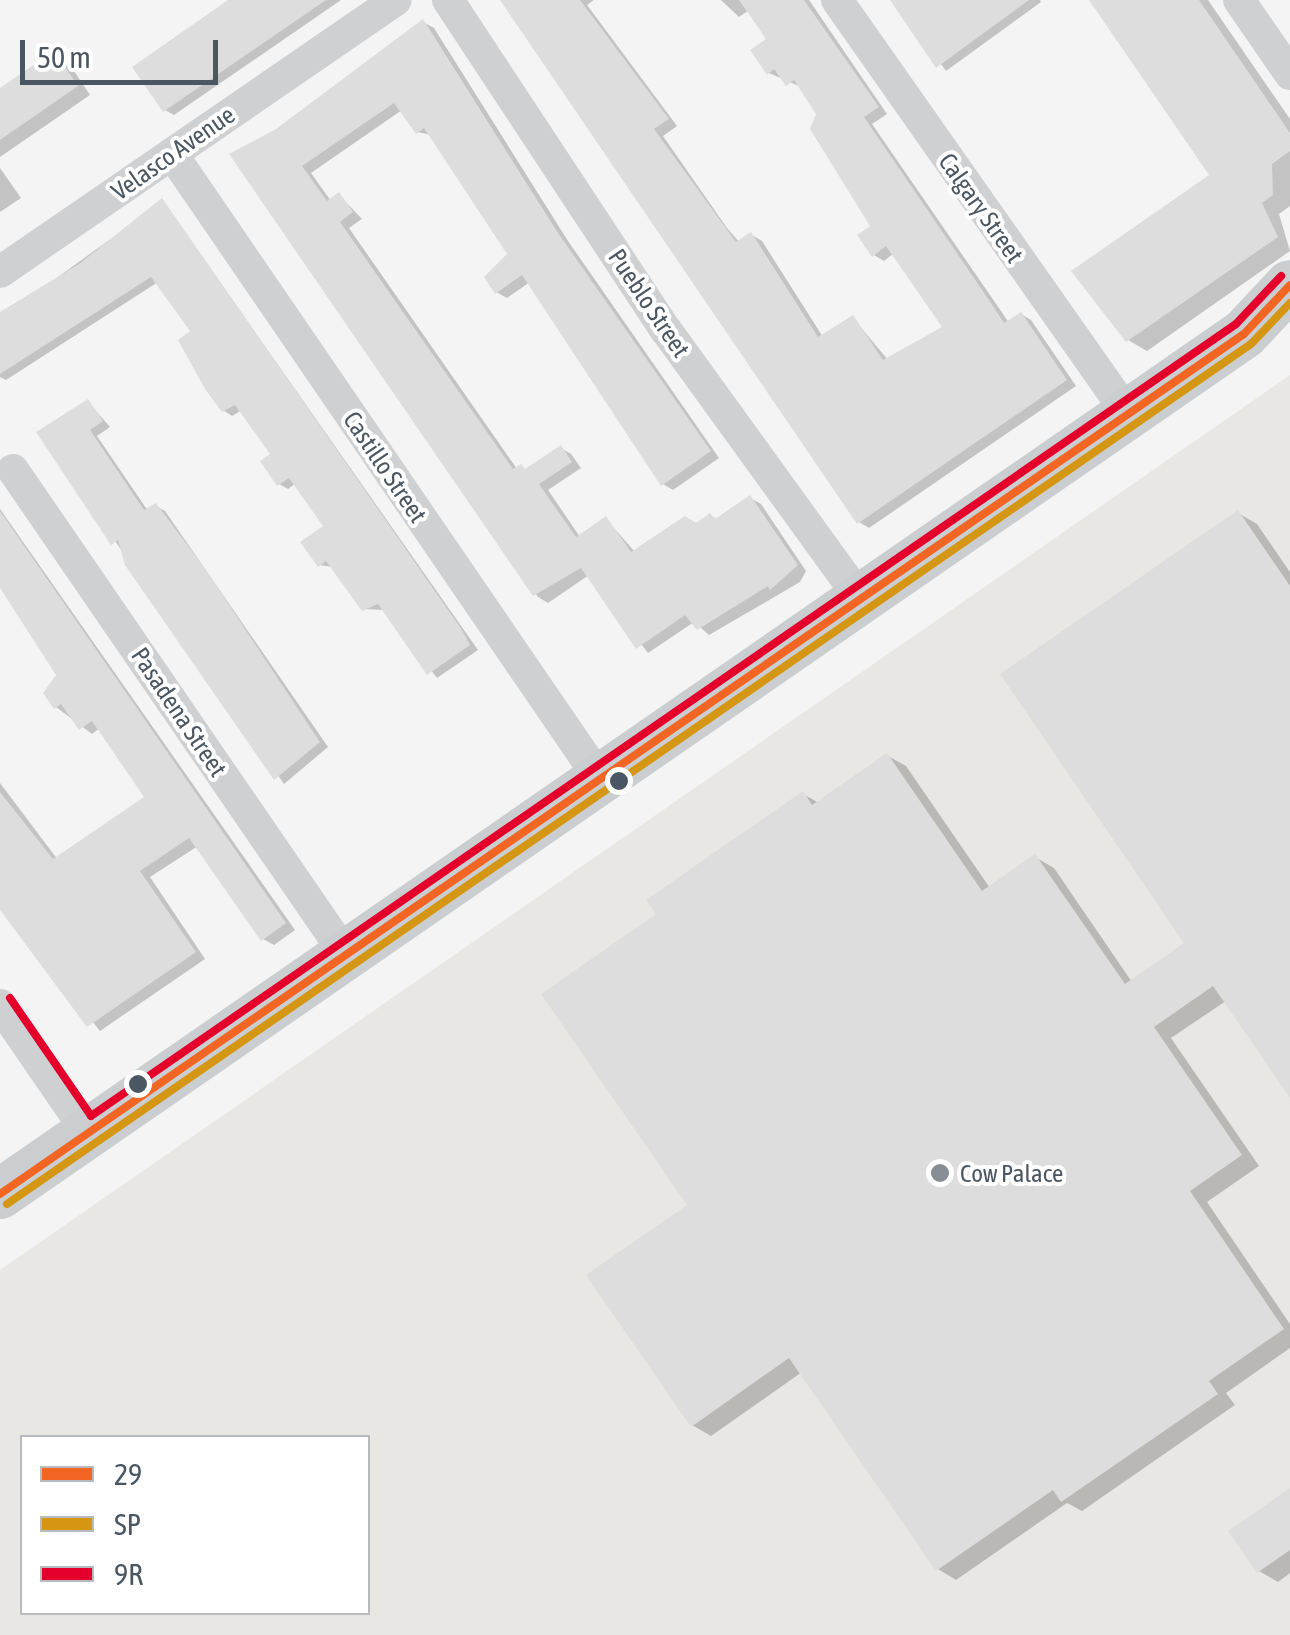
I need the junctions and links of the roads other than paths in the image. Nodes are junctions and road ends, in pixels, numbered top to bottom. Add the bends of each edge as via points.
1 (396, 0) edge
2 (448, 0) edge
3 (837, 0) edge
4 (1239, 0) edge
5 (1290, 74) edge
6 (172, 154) junction
7 (0, 272) edge
8 (1290, 286) edge
9 (1290, 316) edge
10 (1244, 334) junction
11 (1128, 414) junction
12 (13, 470) dead end
13 (861, 598) junction
14 (600, 779) junction
15 (346, 955) junction
16 (0, 1005) edge
17 (88, 1132) junction
18 (0, 1194) edge

1 - 6 street, Velasco Avenue
2 - 13 street, Pueblo Street via 666,330
3 - 11 street, Calgary Street
4 - 5 street
6 - 7 street, Velasco Avenue
6 - 14 street, Castillo Street
8 - 10 main road
9 - 10 main road
10 - 11 main road
11 - 13 main road
12 - 15 street, Pasadena Street
13 - 14 main road
14 - 15 main road
15 - 17 main road
16 - 17 street
17 - 18 main road

